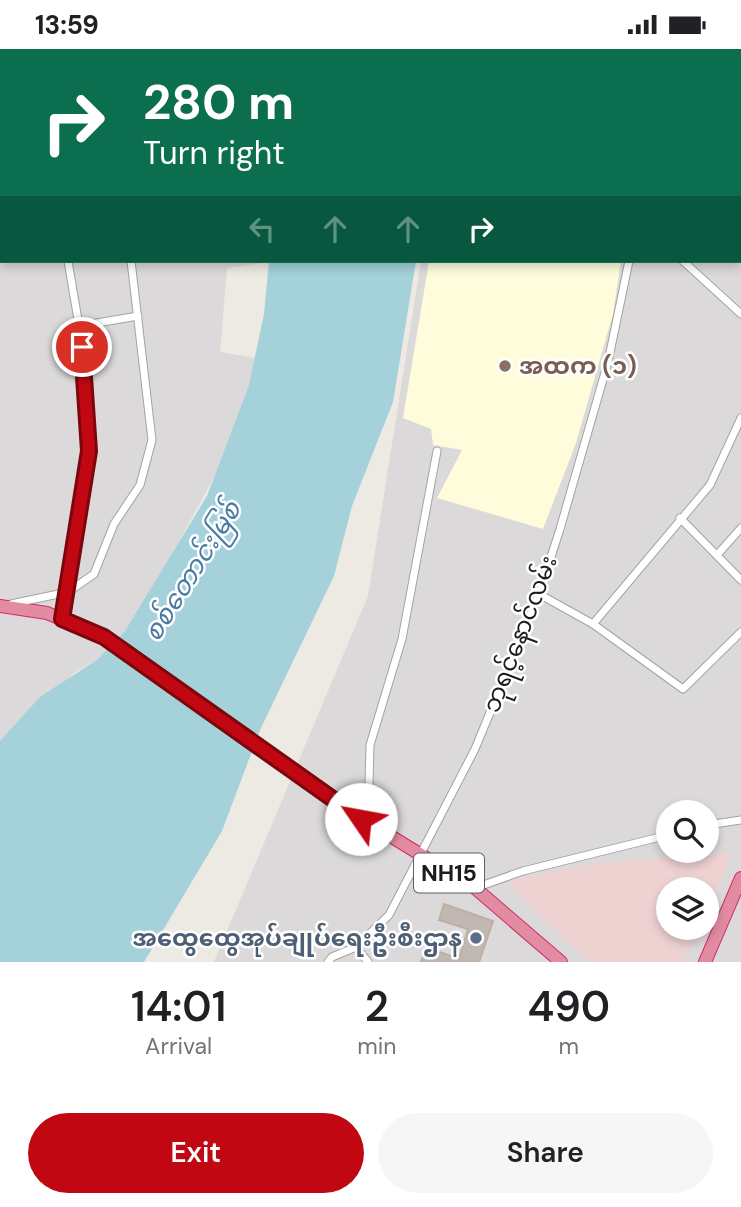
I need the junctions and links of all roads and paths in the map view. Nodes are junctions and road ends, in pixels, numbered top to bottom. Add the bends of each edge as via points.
1 (68, 263) edge
2 (131, 263) edge
3 (629, 263) edge
4 (685, 263) edge
5 (741, 314) edge
6 (138, 316) junction
7 (79, 326) junction
8 (741, 418) edge
9 (437, 451) dead end
10 (680, 518) junction
11 (741, 528) edge
12 (717, 555) junction
13 (741, 580) edge
14 (68, 592) junction
15 (539, 594) junction
16 (0, 606) edge
17 (62, 619) junction
18 (593, 624) junction
19 (741, 632) edge
20 (741, 820) edge
21 (719, 823) edge
22 (378, 830) junction
23 (656, 838) edge
24 (421, 856) junction
25 (741, 878) edge
26 (475, 888) junction
27 (356, 947) junction
28 (328, 962) edge
29 (368, 962) edge
30 (561, 962) edge
31 (705, 962) edge

1 - 7 street
2 - 6 street
3 - 15 street, ဘုရင့်နောင်လမ်း via 608,362
4 - 5 street
6 - 7 street
6 - 14 street via 152,440 140,485 114,524 94,574
7 - 14 street via 86,367 89,451
8 - 10 street via 710,485
9 - 22 street via 402,639 370,745 369,783
10 - 12 street
10 - 18 street
11 - 12 street
12 - 13 street
14 - 16 street
14 - 17 street
15 - 18 street
15 - 24 street, ဘုရင့်နောင်လမ်း via 475,749
16 - 17 highway, NH15
17 - 22 highway, NH15 via 104,637
18 - 19 street via 683,689
20 - 21 street
22 - 24 highway, NH15
23 - 26 street via 523,871
24 - 26 highway, NH15
24 - 27 street, ဘုရင့်နောင်လမ်း via 389,915
25 - 31 highway
26 - 30 highway, NH15
27 - 28 street, ဘုရင့်နောင်လမ်း
27 - 29 street

